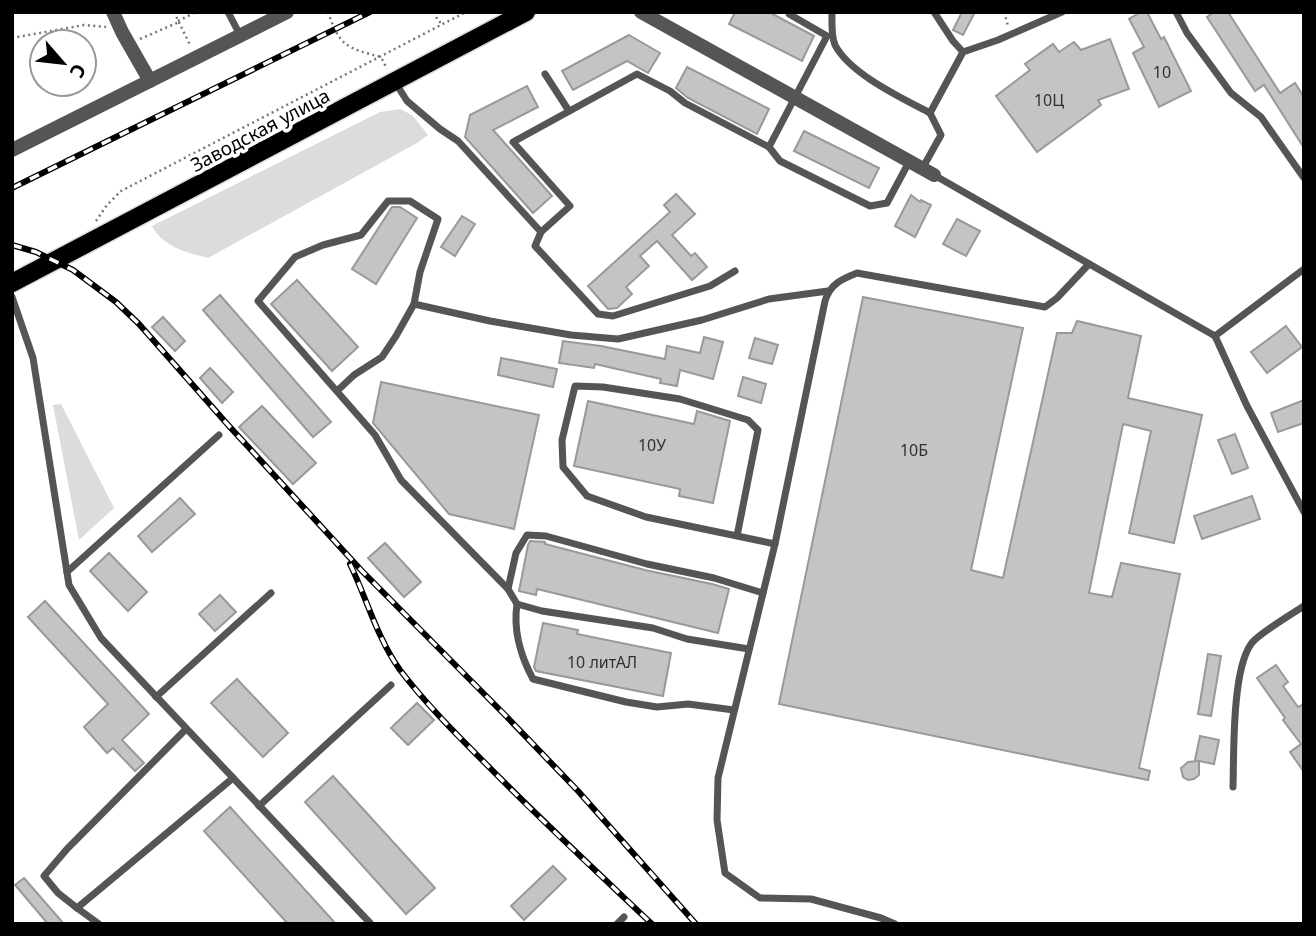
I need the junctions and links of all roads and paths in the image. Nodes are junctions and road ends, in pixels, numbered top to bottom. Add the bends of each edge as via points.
1 (113, 12) edge
2 (174, 12) edge
3 (196, 12) edge
4 (228, 12) edge
5 (287, 12) edge
6 (328, 12) edge
7 (434, 12) edge
8 (466, 12) edge
9 (526, 12) edge
10 (641, 12) edge
11 (789, 12) edge
12 (832, 12) edge
13 (934, 12) edge
14 (1004, 12) edge
15 (1062, 12) edge
16 (1176, 12) edge
17 (178, 21) junction
18 (444, 24) junction
19 (1011, 35) junction
20 (240, 36) junction
21 (827, 36) junction
22 (12, 38) edge
23 (125, 38) junction
24 (835, 45) junction
25 (962, 52) junction
26 (381, 57) junction
27 (196, 58) junction
28 (545, 74) dead end
29 (150, 81) junction
30 (394, 81) junction
31 (795, 98) junction
32 (569, 111) junction
33 (930, 113) junction
34 (769, 147) junction
35 (12, 150) edge
36 (922, 168) junction
37 (1304, 178) edge
38 (89, 228) dead end
39 (541, 232) junction
40 (1089, 264) junction
41 (1304, 269) edge
42 (735, 271) dead end
43 (12, 284) edge
44 (828, 291) junction
45 (12, 297) edge
46 (414, 304) junction
47 (1215, 336) junction
48 (337, 391) junction
49 (219, 435) dead end
50 (1304, 512) edge
51 (737, 536) junction
52 (775, 544) junction
53 (67, 572) junction
54 (508, 589) junction
55 (271, 593) dead end
56 (763, 593) junction
57 (517, 604) junction
58 (1304, 606) edge
59 (750, 649) junction
60 (391, 685) dead end
61 (156, 696) junction
62 (734, 710) junction
63 (187, 729) junction
64 (233, 778) junction
65 (1233, 787) dead end
66 (259, 806) junction
67 (76, 908) junction
68 (624, 917) dead end
69 (99, 924) edge
70 (370, 924) edge
71 (617, 924) edge
72 (895, 924) edge

1 - 23 street
2 - 17 path
3 - 17 path
4 - 20 lane
5 - 20 street
6 - 26 path via 340,41
7 - 18 path
8 - 18 path
9 - 30 main road, Заводская улица
10 - 31 street
11 - 21 lane
12 - 24 lane
13 - 25 lane
14 - 19 path
15 - 19 lane
16 - 37 lane via 1231,93 1261,117
17 - 23 path
17 - 27 path
18 - 26 path
19 - 25 lane
20 - 27 street
21 - 24 lane
21 - 31 lane
22 - 23 path via 84,25 103,26
23 - 29 street
24 - 33 lane via 863,76
25 - 33 lane
26 - 30 path
26 - 38 path via 121,191
27 - 29 street
28 - 32 lane
29 - 35 street
30 - 39 lane via 407,101 458,141
30 - 43 main road, Заводская улица
31 - 34 lane
31 - 36 street
32 - 34 lane via 637,74
32 - 39 lane via 513,142 570,206
33 - 36 lane via 941,135
34 - 36 lane via 780,161 870,206 887,202
36 - 40 lane
39 - 42 lane via 535,246 598,314 613,316 661,301 710,285
40 - 44 lane via 1045,307 857,273 839,280
40 - 47 lane
41 - 47 lane
44 - 46 lane via 769,299 618,339 571,335
44 - 52 lane
45 - 53 lane via 33,358
46 - 48 lane via 382,357
46 - 48 lane via 438,219 410,201 388,201 361,236 295,257 258,301
47 - 50 lane
48 - 54 lane via 375,435 401,480
49 - 53 lane
51 - 51 lane via 646,517 587,496 563,467 562,440 575,386 680,399 748,420 758,430
51 - 52 lane
52 - 56 lane
53 - 61 lane via 69,585 101,638
54 - 56 lane via 516,553 527,535 546,536
54 - 57 lane
55 - 61 lane
56 - 59 lane
57 - 59 lane
57 - 62 lane via 518,641 533,678 657,707 688,704
58 - 65 lane via 1252,642 1243,660 1236,701
59 - 62 lane
60 - 66 lane
61 - 63 lane
62 - 72 lane via 718,778 717,820 725,873 760,898 811,899
63 - 64 lane
63 - 67 lane via 44,876
64 - 66 lane
64 - 67 lane
66 - 70 lane
67 - 69 lane
68 - 71 lane

